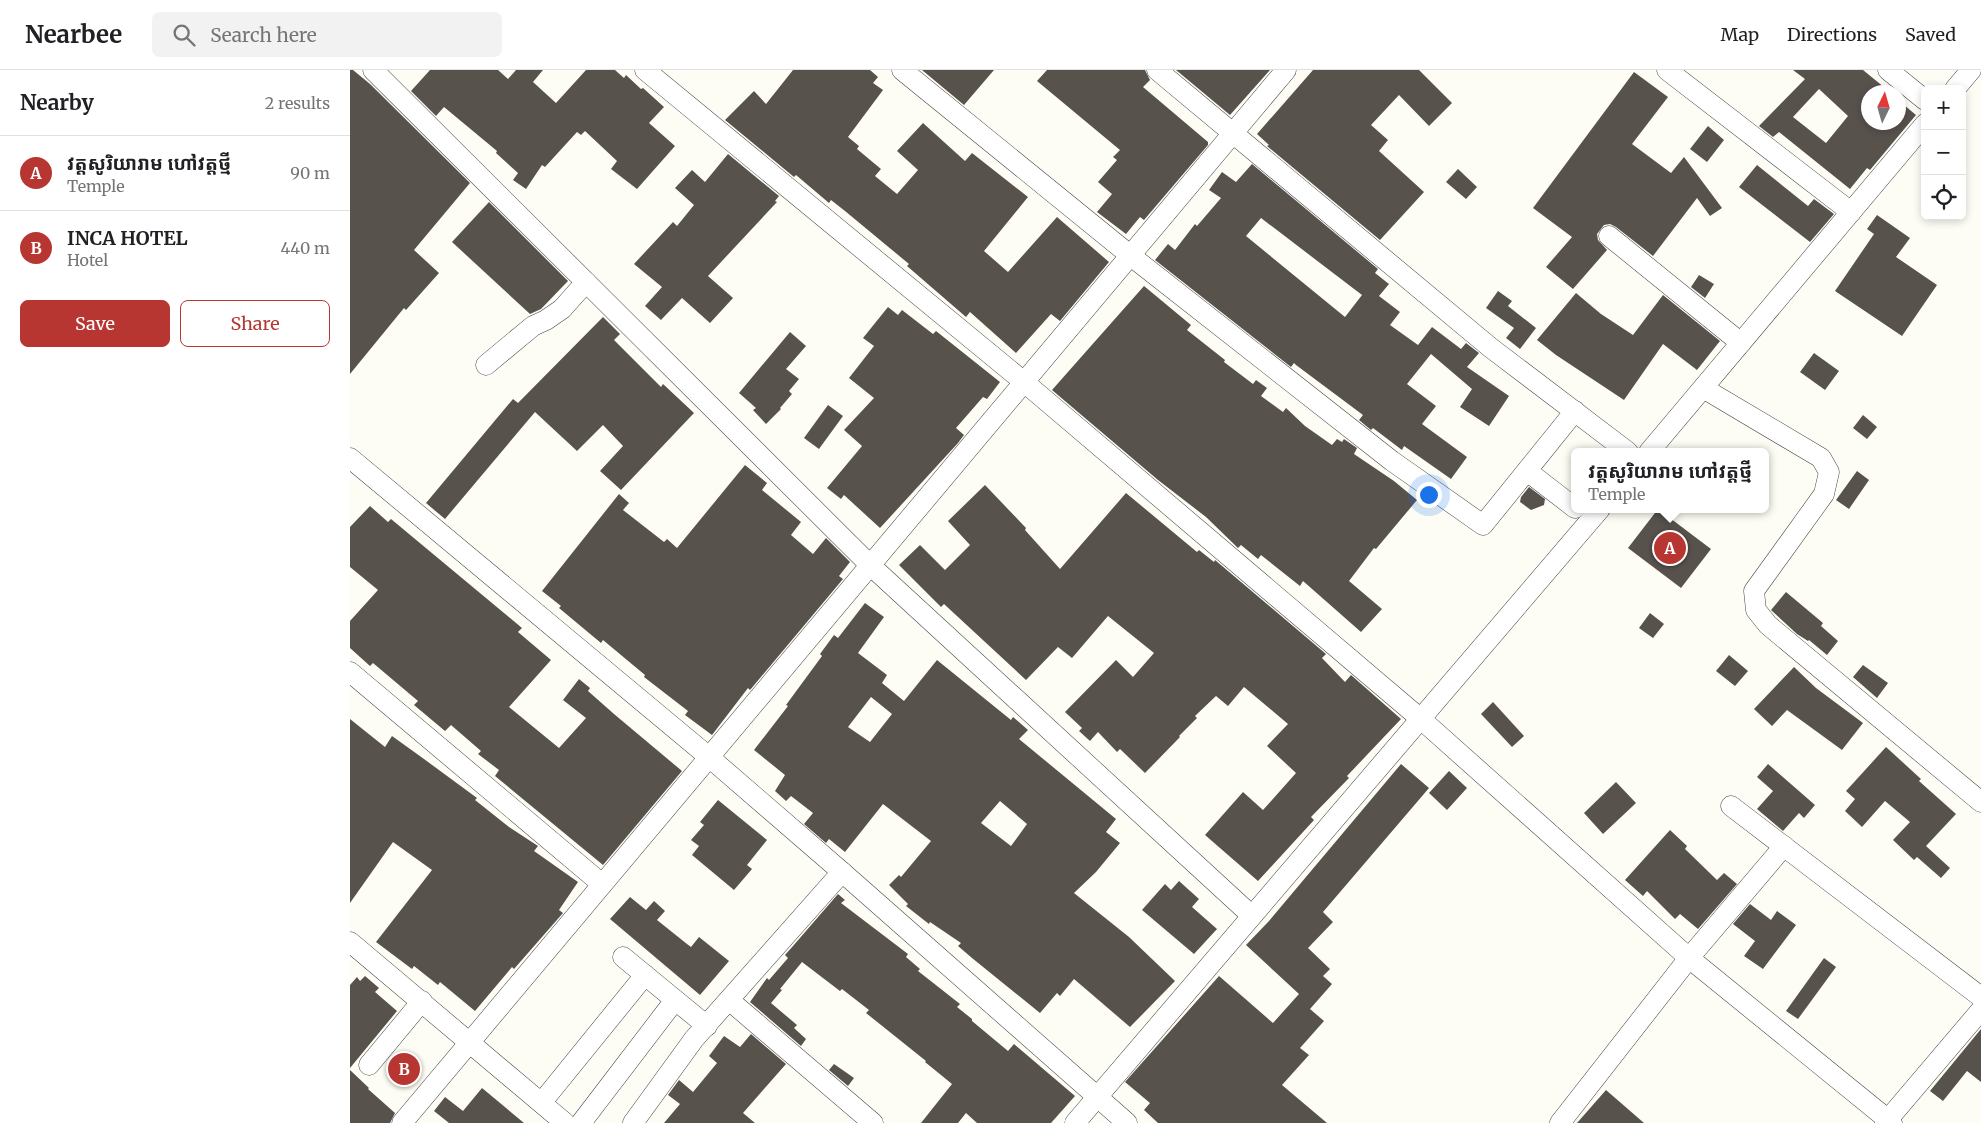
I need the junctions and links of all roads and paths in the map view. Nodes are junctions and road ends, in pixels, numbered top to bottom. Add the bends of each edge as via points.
1 (373, 70) edge
2 (645, 70) edge
3 (902, 70) edge
4 (1157, 70) edge
5 (1286, 70) edge
6 (1667, 70) edge
7 (1888, 70) edge
8 (1971, 70) edge
9 (1958, 85) edge
10 (1921, 97) edge
11 (1921, 129) edge
12 (1234, 133) junction
13 (1851, 212) junction
14 (1609, 236) dead end
15 (1131, 256) junction
16 (586, 282) junction
17 (1741, 343) junction
18 (486, 365) dead end
19 (1024, 382) junction
20 (1703, 388) junction
21 (1575, 411) junction
22 (1623, 448) edge
23 (1652, 448) edge
24 (350, 458) edge
25 (1527, 471) junction
26 (1571, 502) edge
27 (1585, 513) edge
28 (870, 565) junction
29 (350, 672) edge
30 (1422, 720) junction
31 (709, 758) junction
32 (1981, 802) edge
33 (1731, 806) dead end
34 (1784, 846) junction
35 (842, 872) junction
36 (602, 884) junction
37 (1251, 915) junction
38 (350, 942) edge
39 (623, 957) dead end
40 (1689, 958) junction
41 (646, 975) junction
42 (1981, 997) edge
43 (675, 1000) junction
44 (729, 1000) junction
45 (422, 1001) junction
46 (1981, 1010) edge
47 (707, 1026) junction
48 (470, 1041) junction
49 (370, 1065) dead end
50 (1097, 1098) junction
51 (542, 1102) junction
52 (1888, 1122) edge
53 (402, 1123) edge
54 (565, 1123) edge
55 (581, 1123) edge
56 (633, 1123) edge
57 (873, 1123) edge
58 (1076, 1123) edge
59 (1127, 1123) edge
60 (1560, 1123) edge

1 - 16 street
2 - 19 street
3 - 15 street
4 - 12 street
5 - 12 street
6 - 13 street
7 - 10 street
8 - 9 street
11 - 13 street
12 - 15 street
12 - 21 street via 1463,325
13 - 17 street
14 - 17 street
15 - 19 street
15 - 25 street via 1392,461 1484,525
16 - 18 street via 562,309 533,326
16 - 28 street
17 - 20 street
19 - 28 street
19 - 30 street
20 - 23 street
20 - 32 street via 1821,458 1829,472 1824,494 1754,592 1756,610 1768,625
21 - 22 street
21 - 25 street
24 - 31 street
25 - 26 street
27 - 30 street
28 - 31 street
28 - 37 street
29 - 36 street
30 - 37 street
30 - 40 street
31 - 35 street
31 - 36 street
33 - 34 street
34 - 40 street
34 - 42 street
35 - 44 street
35 - 50 street
36 - 48 street
37 - 50 street
38 - 45 street
39 - 41 street
40 - 52 street
40 - 60 street
41 - 43 street
41 - 51 street
43 - 47 street
43 - 55 street
44 - 47 street
44 - 57 street
45 - 48 street
45 - 49 street
46 - 52 street
47 - 56 street
48 - 51 street
48 - 53 street
50 - 58 street
50 - 59 street
51 - 54 street

